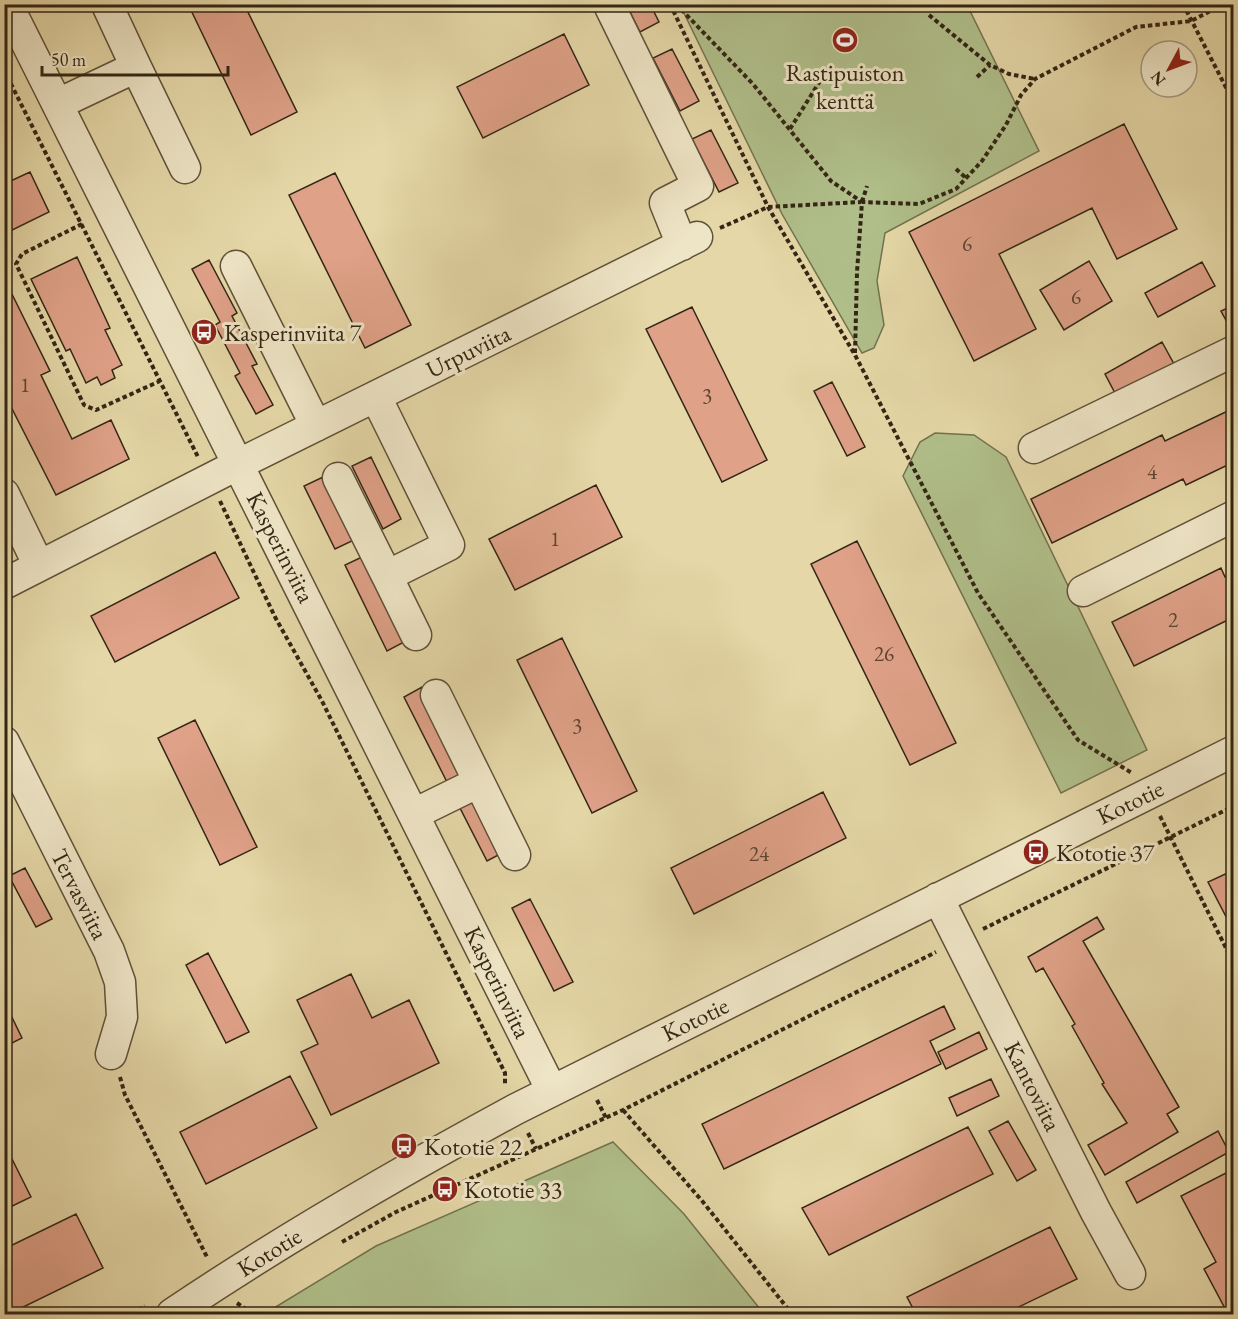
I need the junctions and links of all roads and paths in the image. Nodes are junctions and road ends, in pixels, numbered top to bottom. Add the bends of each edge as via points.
1 (7, 4) edge
2 (670, 4) edge
3 (676, 4) edge
4 (1183, 4) edge
5 (1224, 4) edge
6 (108, 7) dead end
7 (610, 7) dead end
8 (929, 15) dead end
9 (1191, 21) junction
10 (830, 65) dead end
11 (990, 65) junction
12 (136, 67) junction
13 (4, 70) edge
14 (977, 77) dead end
15 (1035, 79) junction
16 (1233, 103) edge
17 (58, 104) junction
18 (790, 129) junction
19 (184, 168) dead end
20 (956, 169) dead end
21 (966, 178) junction
22 (867, 186) dead end
23 (862, 202) junction
24 (768, 207) junction
25 (82, 224) junction
26 (689, 241) junction
27 (236, 266) dead end
28 (1233, 351) edge
29 (855, 355) junction
30 (160, 381) junction
31 (376, 397) junction
32 (316, 426) junction
33 (1034, 448) dead end
34 (239, 464) junction
35 (339, 478) dead end
36 (210, 479) junction
37 (4, 494) edge
38 (1233, 516) edge
39 (39, 566) junction
40 (387, 576) junction
41 (4, 584) edge
42 (1083, 591) dead end
43 (416, 635) dead end
44 (436, 694) dead end
45 (4, 742) edge
46 (1233, 751) edge
47 (1133, 773) dead end
48 (479, 782) junction
49 (1233, 806) edge
50 (414, 814) junction
51 (1171, 837) junction
52 (515, 855) dead end
53 (938, 898) junction
54 (960, 940) junction
55 (1233, 964) edge
56 (111, 1054) joint
57 (552, 1090) junction
58 (516, 1109) junction
59 (623, 1110) junction
60 (536, 1149) junction
61 (336, 1245) dead end
62 (1130, 1274) dead end
63 (234, 1293) junction
64 (172, 1314) edge
65 (253, 1314) edge
66 (792, 1314) edge

1 - 17 street, Kasperinviita
2 - 24 path
3 - 18 path
4 - 9 path
5 - 9 path
6 - 12 street
7 - 26 street via 698,186 665,204
8 - 11 path
9 - 15 path via 1136,27
9 - 16 path
10 - 18 path
11 - 14 path
11 - 15 path
12 - 17 street
12 - 19 street
13 - 25 path
15 - 21 path via 1021,95 982,161
17 - 34 street, Kasperinviita
18 - 23 path via 831,181
20 - 21 path
21 - 23 path via 956,189 919,204
22 - 23 path
23 - 24 path
23 - 29 path
24 - 26 path
24 - 29 path
25 - 30 path
25 - 30 path via 22,254 16,264 84,405 96,410
26 - 31 street, Urpuviita
27 - 32 street
28 - 33 street
29 - 47 path via 978,593 1078,740
30 - 36 path
31 - 32 street, Urpuviita
31 - 40 street via 449,546
32 - 34 street, Urpuviita
34 - 36 street
34 - 50 street, Kasperinviita
35 - 40 street
36 - 39 street
36 - 58 path via 275,617 322,700 505,1073 505,1088
37 - 39 street
38 - 42 street
39 - 41 street
40 - 43 street
44 - 48 street
45 - 56 street, Tervasviita via 109,951 120,982 122,1017
46 - 53 street, Kototie
48 - 50 street
48 - 52 street
49 - 51 path
50 - 57 street, Kasperinviita
51 - 54 path
51 - 55 path
53 - 54 street, Kantoviita
53 - 57 street, Kototie
54 - 59 path
54 - 62 street, Kantoviita
56 - 63 path via 125,1095
57 - 58 street, Kototie
58 - 60 path
58 - 63 street, Kototie via 414,1164
59 - 60 path
59 - 66 path
60 - 61 path via 396,1212
63 - 64 street, Kototie
63 - 65 path

